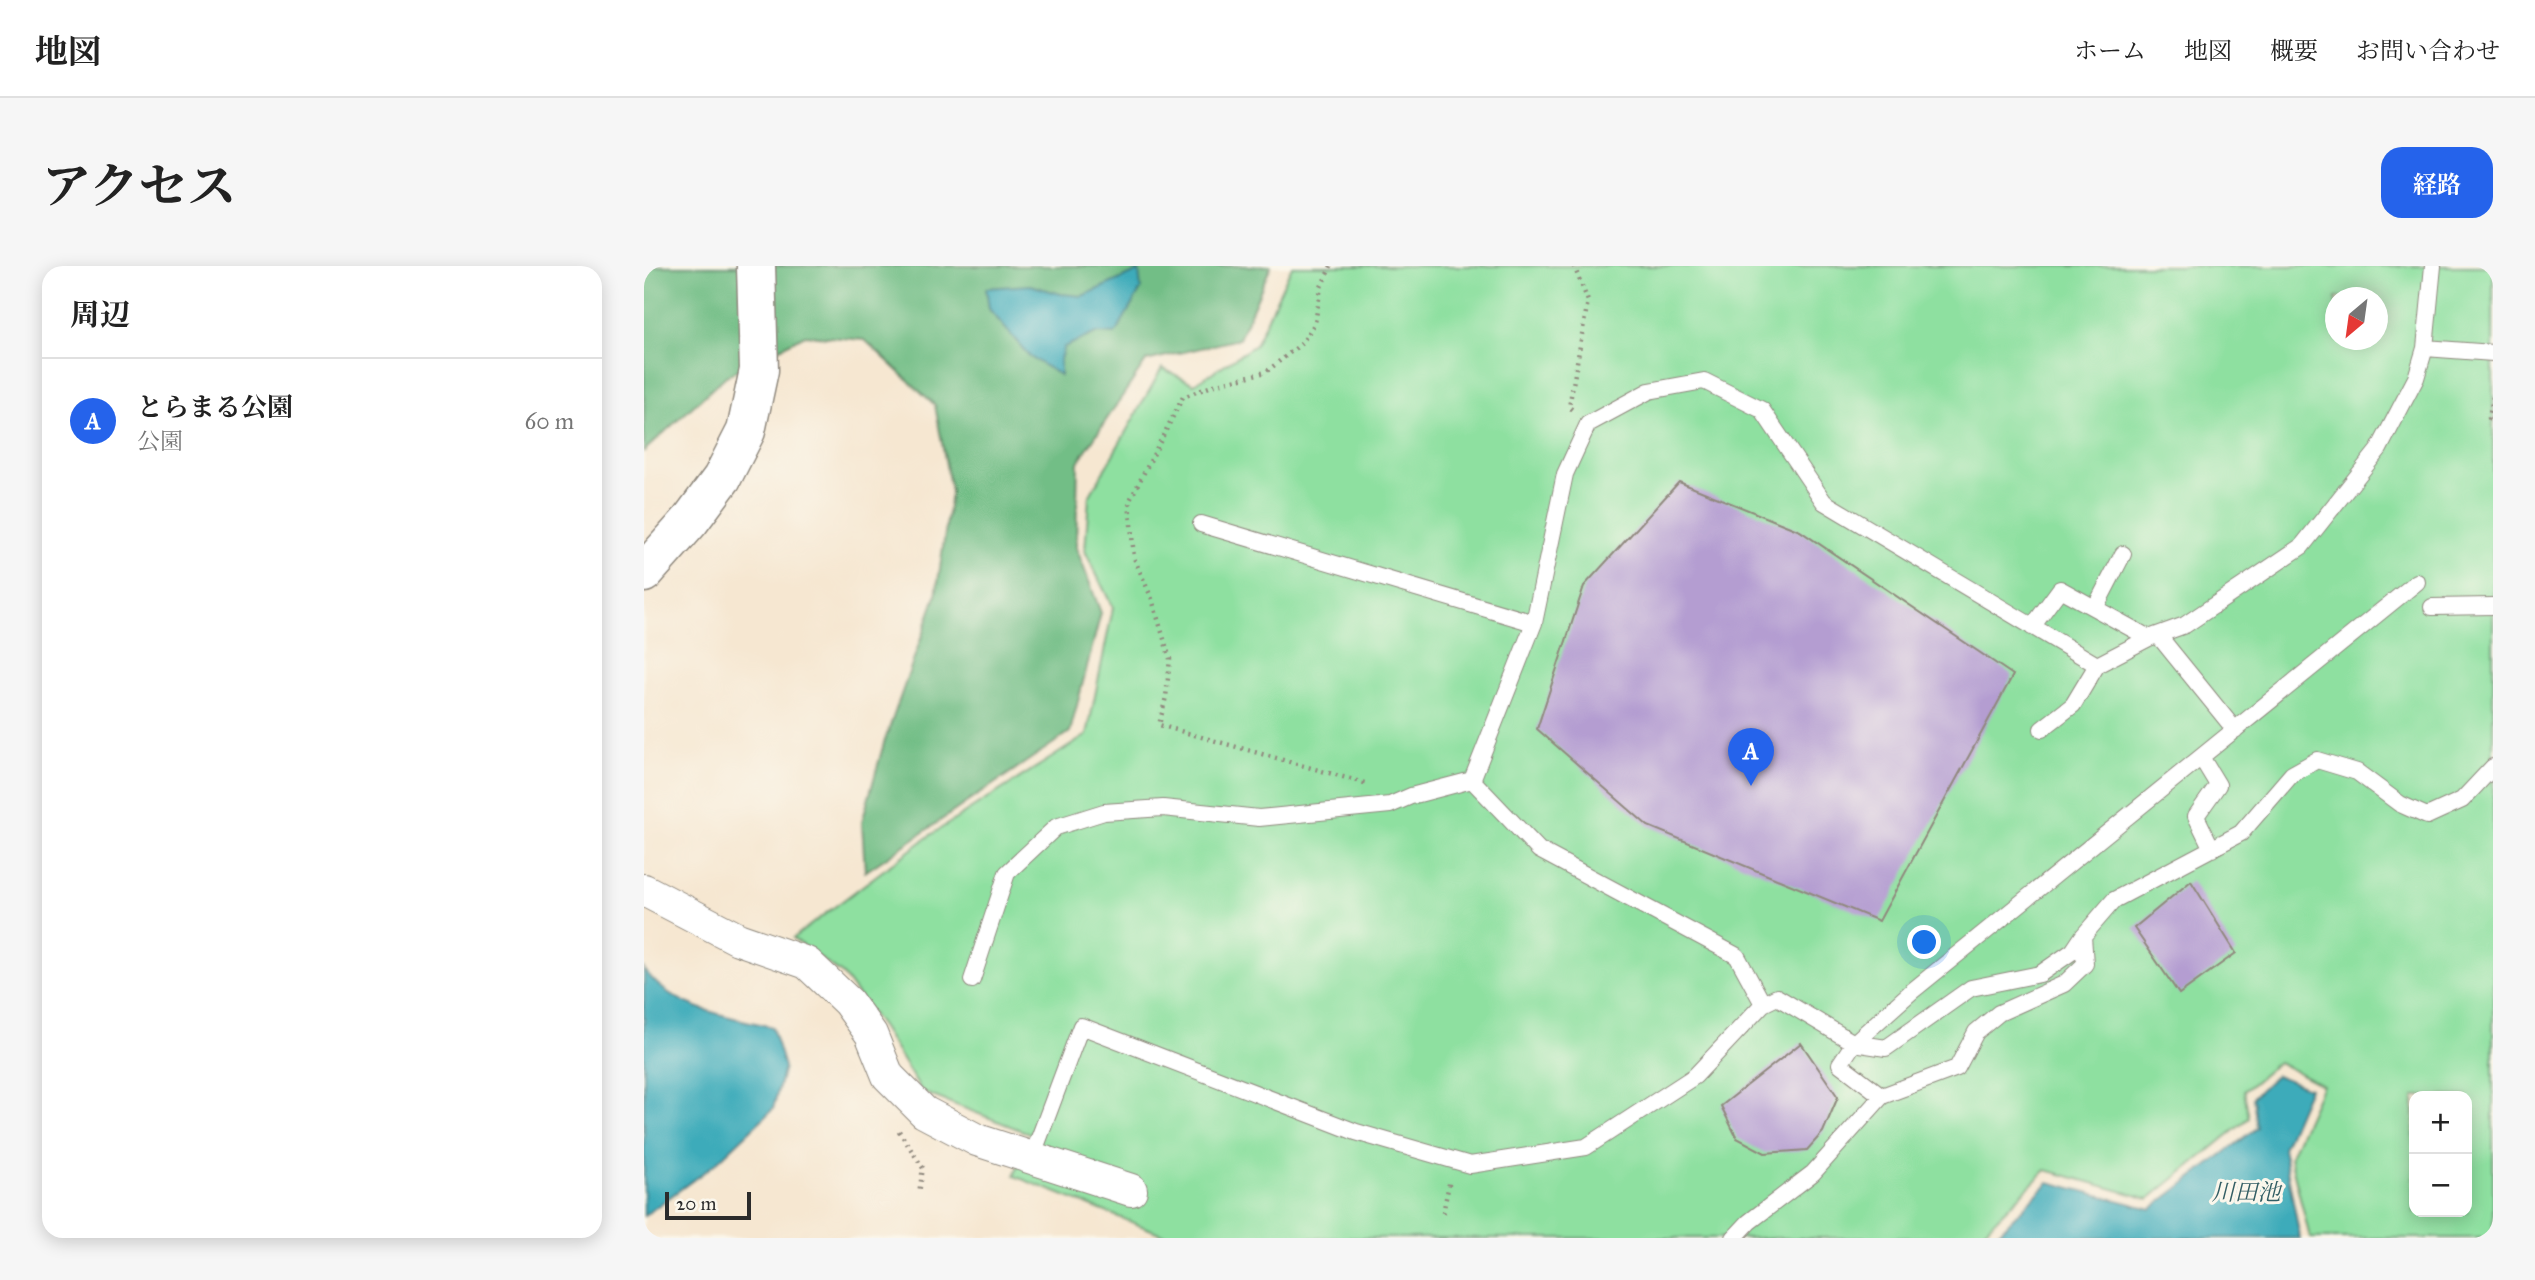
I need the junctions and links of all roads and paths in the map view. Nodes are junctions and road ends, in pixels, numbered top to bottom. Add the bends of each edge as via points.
1 (756, 266) edge
2 (1331, 266) edge
3 (1574, 266) edge
4 (2432, 266) edge
5 (2425, 348) junction
6 (2493, 353) edge
7 (2493, 397) edge
8 (2493, 422) edge
9 (1588, 424) junction
10 (1201, 524) dead end
11 (2123, 554) dead end
12 (644, 573) edge
13 (2417, 582) dead end
14 (2493, 606) edge
15 (2432, 607) dead end
16 (2095, 608) junction
17 (1534, 623) junction
18 (2032, 627) junction
19 (2154, 636) junction
20 (2097, 664) junction
21 (2042, 729) dead end
22 (2235, 730) junction
23 (2201, 758) junction
24 (2493, 767) edge
25 (1472, 780) junction
26 (1410, 796) junction
27 (2212, 849) junction
28 (644, 890) edge
29 (2082, 936) junction
30 (972, 980) dead end
31 (1763, 1004) junction
32 (1854, 1043) junction
33 (902, 1090) junction
34 (1882, 1096) junction
35 (1032, 1157) junction
36 (1453, 1168) dead end
37 (1131, 1190) dead end
38 (919, 1193) dead end
39 (1443, 1213) dead end
40 (1734, 1238) edge

1 - 12 main road via 759,370 746,431 722,478
2 - 26 path via 1321,287 1315,323 1302,342 1266,372 1183,397 1129,502 1135,558 1170,659 1158,725
3 - 9 path via 1588,302 1569,407
4 - 5 lane
5 - 6 lane
5 - 19 lane via 2416,379 2378,449 2302,546 2185,625
7 - 8 path via 2489,418
9 - 17 lane via 1565,474
9 - 18 lane via 1648,391 1704,381 1762,410 1824,502
10 - 17 lane
11 - 16 lane
13 - 22 lane
14 - 15 lane
16 - 18 lane via 2060,589
16 - 19 lane
17 - 25 lane
18 - 20 lane
19 - 20 lane
19 - 22 lane
20 - 21 lane via 2073,705
22 - 23 lane
23 - 27 lane via 2218,785 2196,816
23 - 32 lane
24 - 27 lane via 2462,800 2427,817 2400,804 2357,772 2317,760 2292,774 2241,833
25 - 26 lane
25 - 31 lane via 1539,850 1737,956
26 - 30 lane via 1390,805 1259,818 1163,808 1104,812 1056,827 1007,873
27 - 29 lane via 2114,900
28 - 33 street via 737,939 807,963 848,1002 871,1034 888,1076
29 - 32 lane via 2073,951 2040,974 1971,988 1886,1048
29 - 34 lane via 2085,964 2064,984 1999,1013 1976,1032 1957,1068
31 - 32 lane via 1777,998
31 - 35 lane via 1695,1076 1586,1147 1470,1164 1356,1132 1081,1026
32 - 34 lane via 1840,1063
33 - 35 street via 924,1112 976,1140
33 - 38 path via 895,1125 923,1168
34 - 40 lane via 1813,1173
35 - 37 street
36 - 39 path

